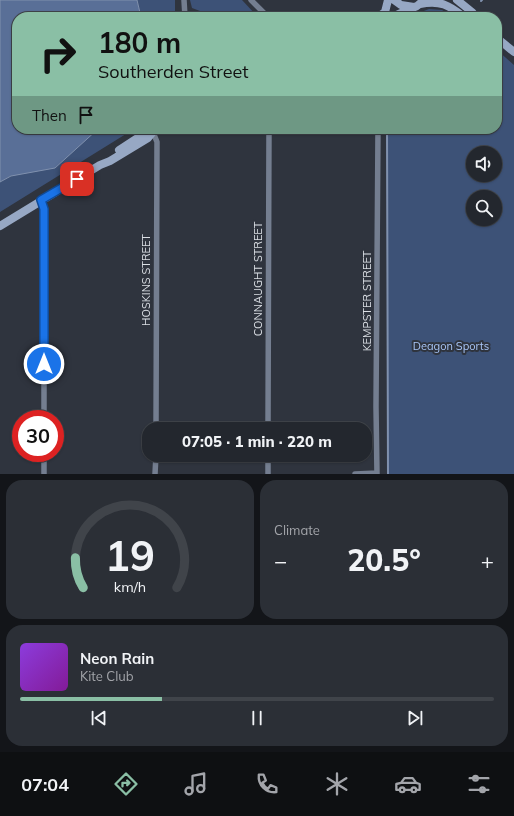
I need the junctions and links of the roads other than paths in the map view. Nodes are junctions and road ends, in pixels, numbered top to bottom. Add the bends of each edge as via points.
1 (184, 0) edge
2 (251, 0) edge
3 (388, 0) edge
4 (394, 0) edge
5 (458, 0) edge
6 (420, 4) edge
7 (185, 12) edge
8 (263, 12) edge
9 (385, 12) edge
10 (403, 12) edge
11 (456, 12) edge
12 (472, 12) edge
13 (502, 42) edge
14 (514, 52) edge
15 (153, 134) edge
16 (156, 134) edge
17 (269, 134) edge
18 (378, 134) edge
19 (41, 200) junction
20 (0, 226) edge
21 (44, 410) edge
22 (156, 422) edge
23 (268, 422) edge
24 (44, 462) edge
25 (156, 462) edge
26 (268, 462) edge
27 (377, 473) edge
28 (44, 474) edge
29 (156, 474) edge
30 (268, 474) edge
31 (355, 474) edge

1 - 7 street
2 - 8 street
3 - 9 main road
4 - 6 main road via 401,5
5 - 12 main road
6 - 10 main road
6 - 11 main road via 442,3
13 - 14 main road
15 - 19 main road
16 - 22 street, HOSKINS STREET
17 - 23 street, CONNAUGHT STREET
18 - 27 street, KEMPSTER STREET
19 - 20 main road
19 - 21 street via 44,209
24 - 28 street
25 - 29 street
26 - 30 street
27 - 31 street

